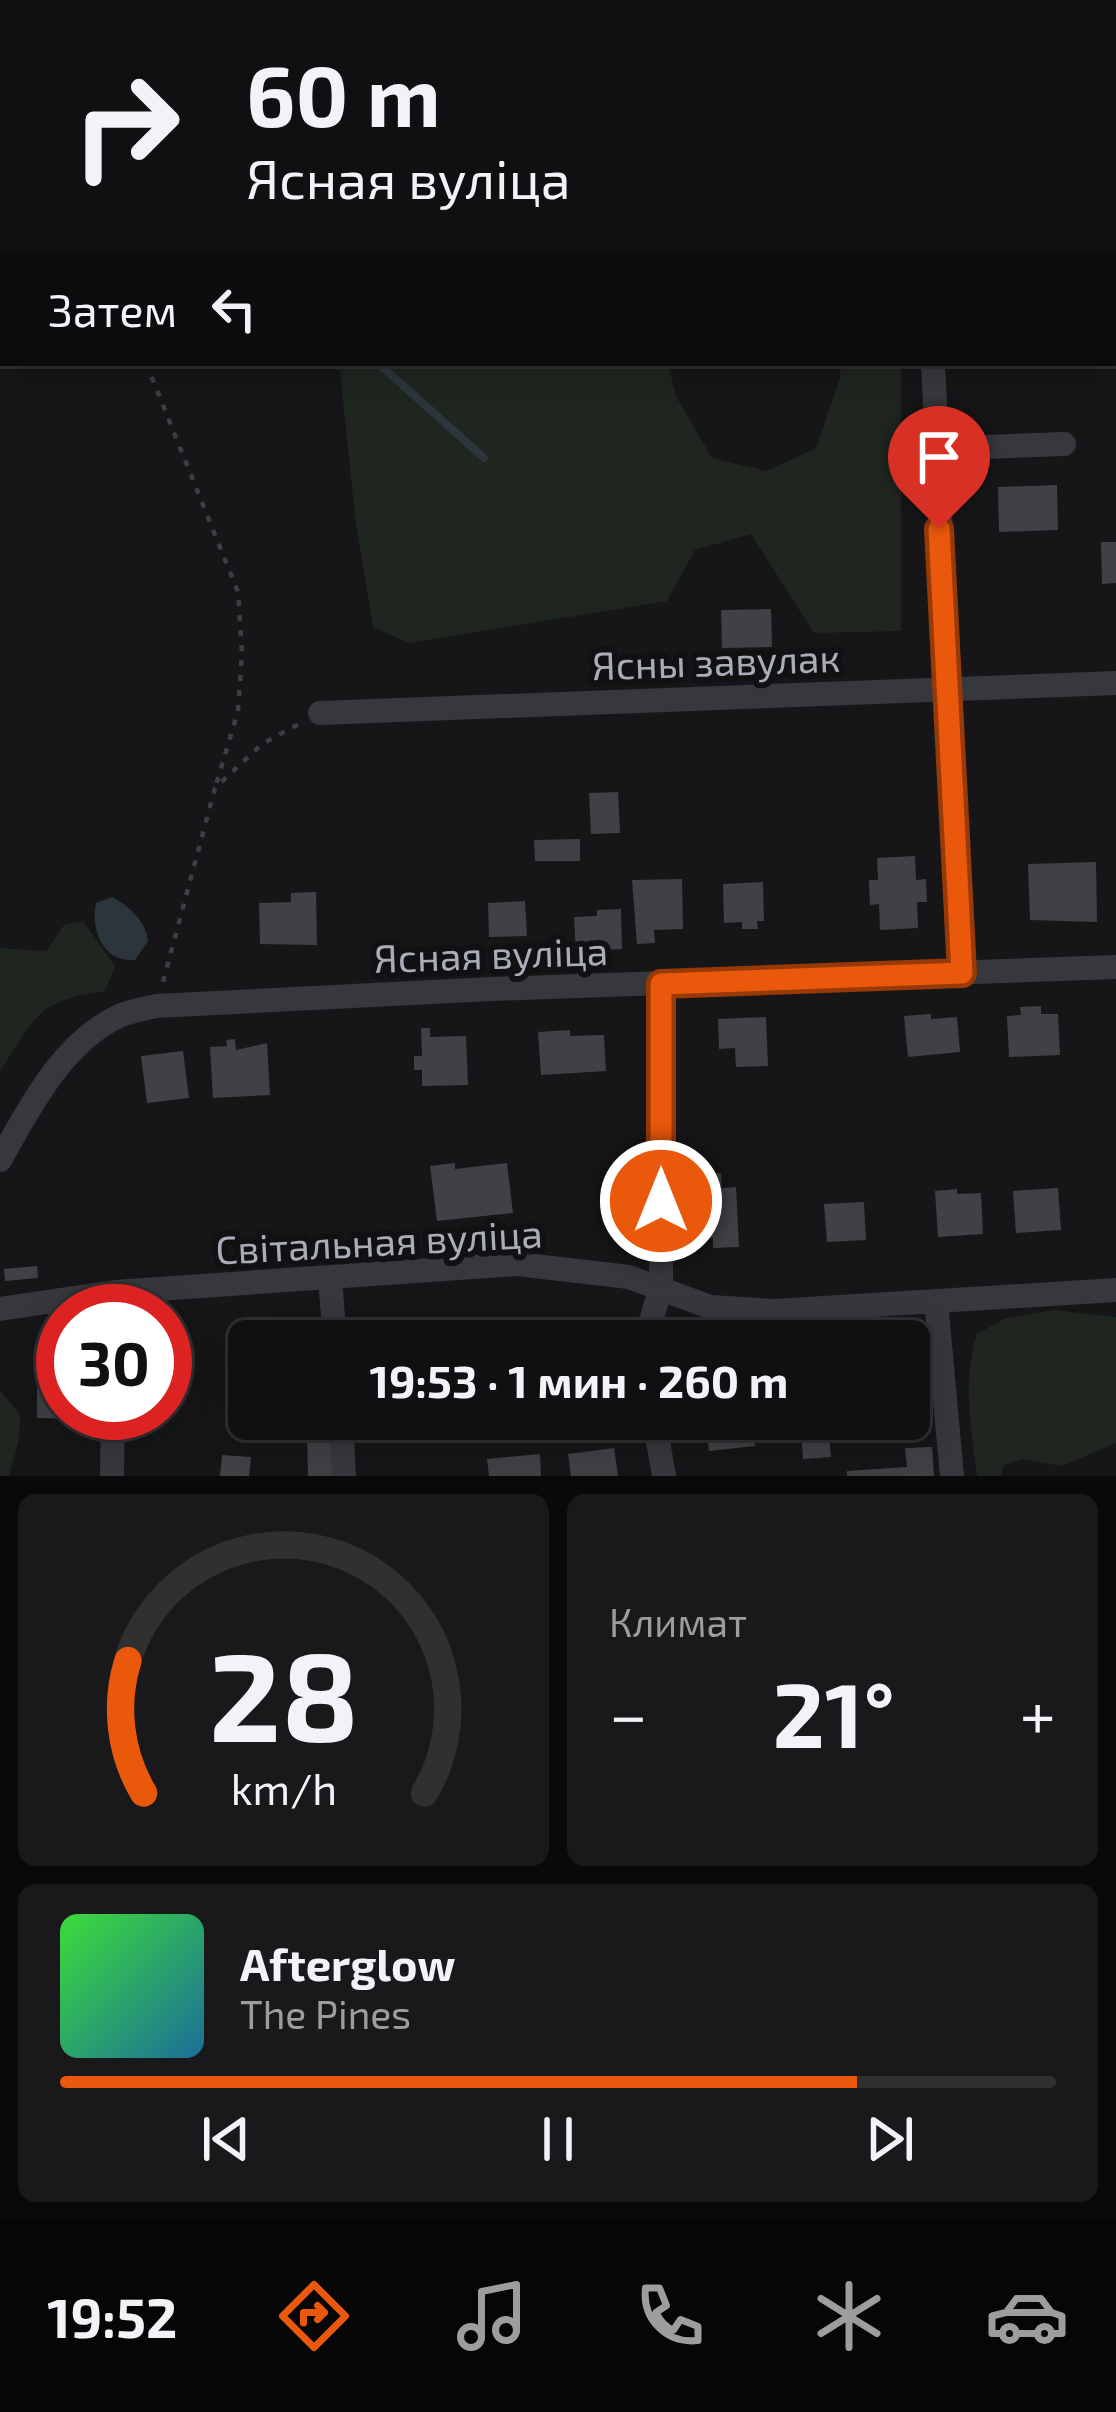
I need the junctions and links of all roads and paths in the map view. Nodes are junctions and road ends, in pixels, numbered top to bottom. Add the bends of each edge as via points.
1 (147, 366) edge
2 (933, 366) edge
3 (1064, 444) dead end
4 (935, 449) junction
5 (1116, 683) edge
6 (948, 690) junction
7 (320, 713) joint
8 (215, 788) junction
9 (1116, 967) edge
10 (962, 973) junction
11 (661, 984) junction
12 (156, 1006) junction
13 (0, 1160) edge
14 (329, 1279) junction
15 (662, 1288) junction
16 (1116, 1290) edge
17 (192, 1294) edge
18 (936, 1301) junction
19 (36, 1307) edge
20 (0, 1309) edge
21 (332, 1320) edge
22 (652, 1320) edge
23 (113, 1440) edge
24 (342, 1440) edge
25 (658, 1440) edge
26 (112, 1476) edge
27 (344, 1476) edge
28 (664, 1476) edge
29 (952, 1476) edge

1 - 8 path via 238,592 238,711
2 - 4 street
3 - 4 street
4 - 6 street
5 - 6 street, Ясны завулак
6 - 7 street, Ясны завулак
6 - 10 street
7 - 8 path via 262,744
8 - 12 path
9 - 10 street, Ясная вуліца
10 - 11 street, Ясная вуліца
11 - 12 street, Ясная вуліца
11 - 15 street
12 - 13 street, Ясная вуліца via 120,1016 80,1043 34,1097
14 - 15 street, Світальная вуліца via 517,1264
14 - 17 street, Світальная вуліца
14 - 21 street
15 - 18 street, Світальная вуліца via 710,1307 775,1311
15 - 22 street
16 - 18 street, Світальная вуліца
18 - 29 street
19 - 20 street, Світальная вуліца
23 - 26 street
24 - 27 street
25 - 28 street

